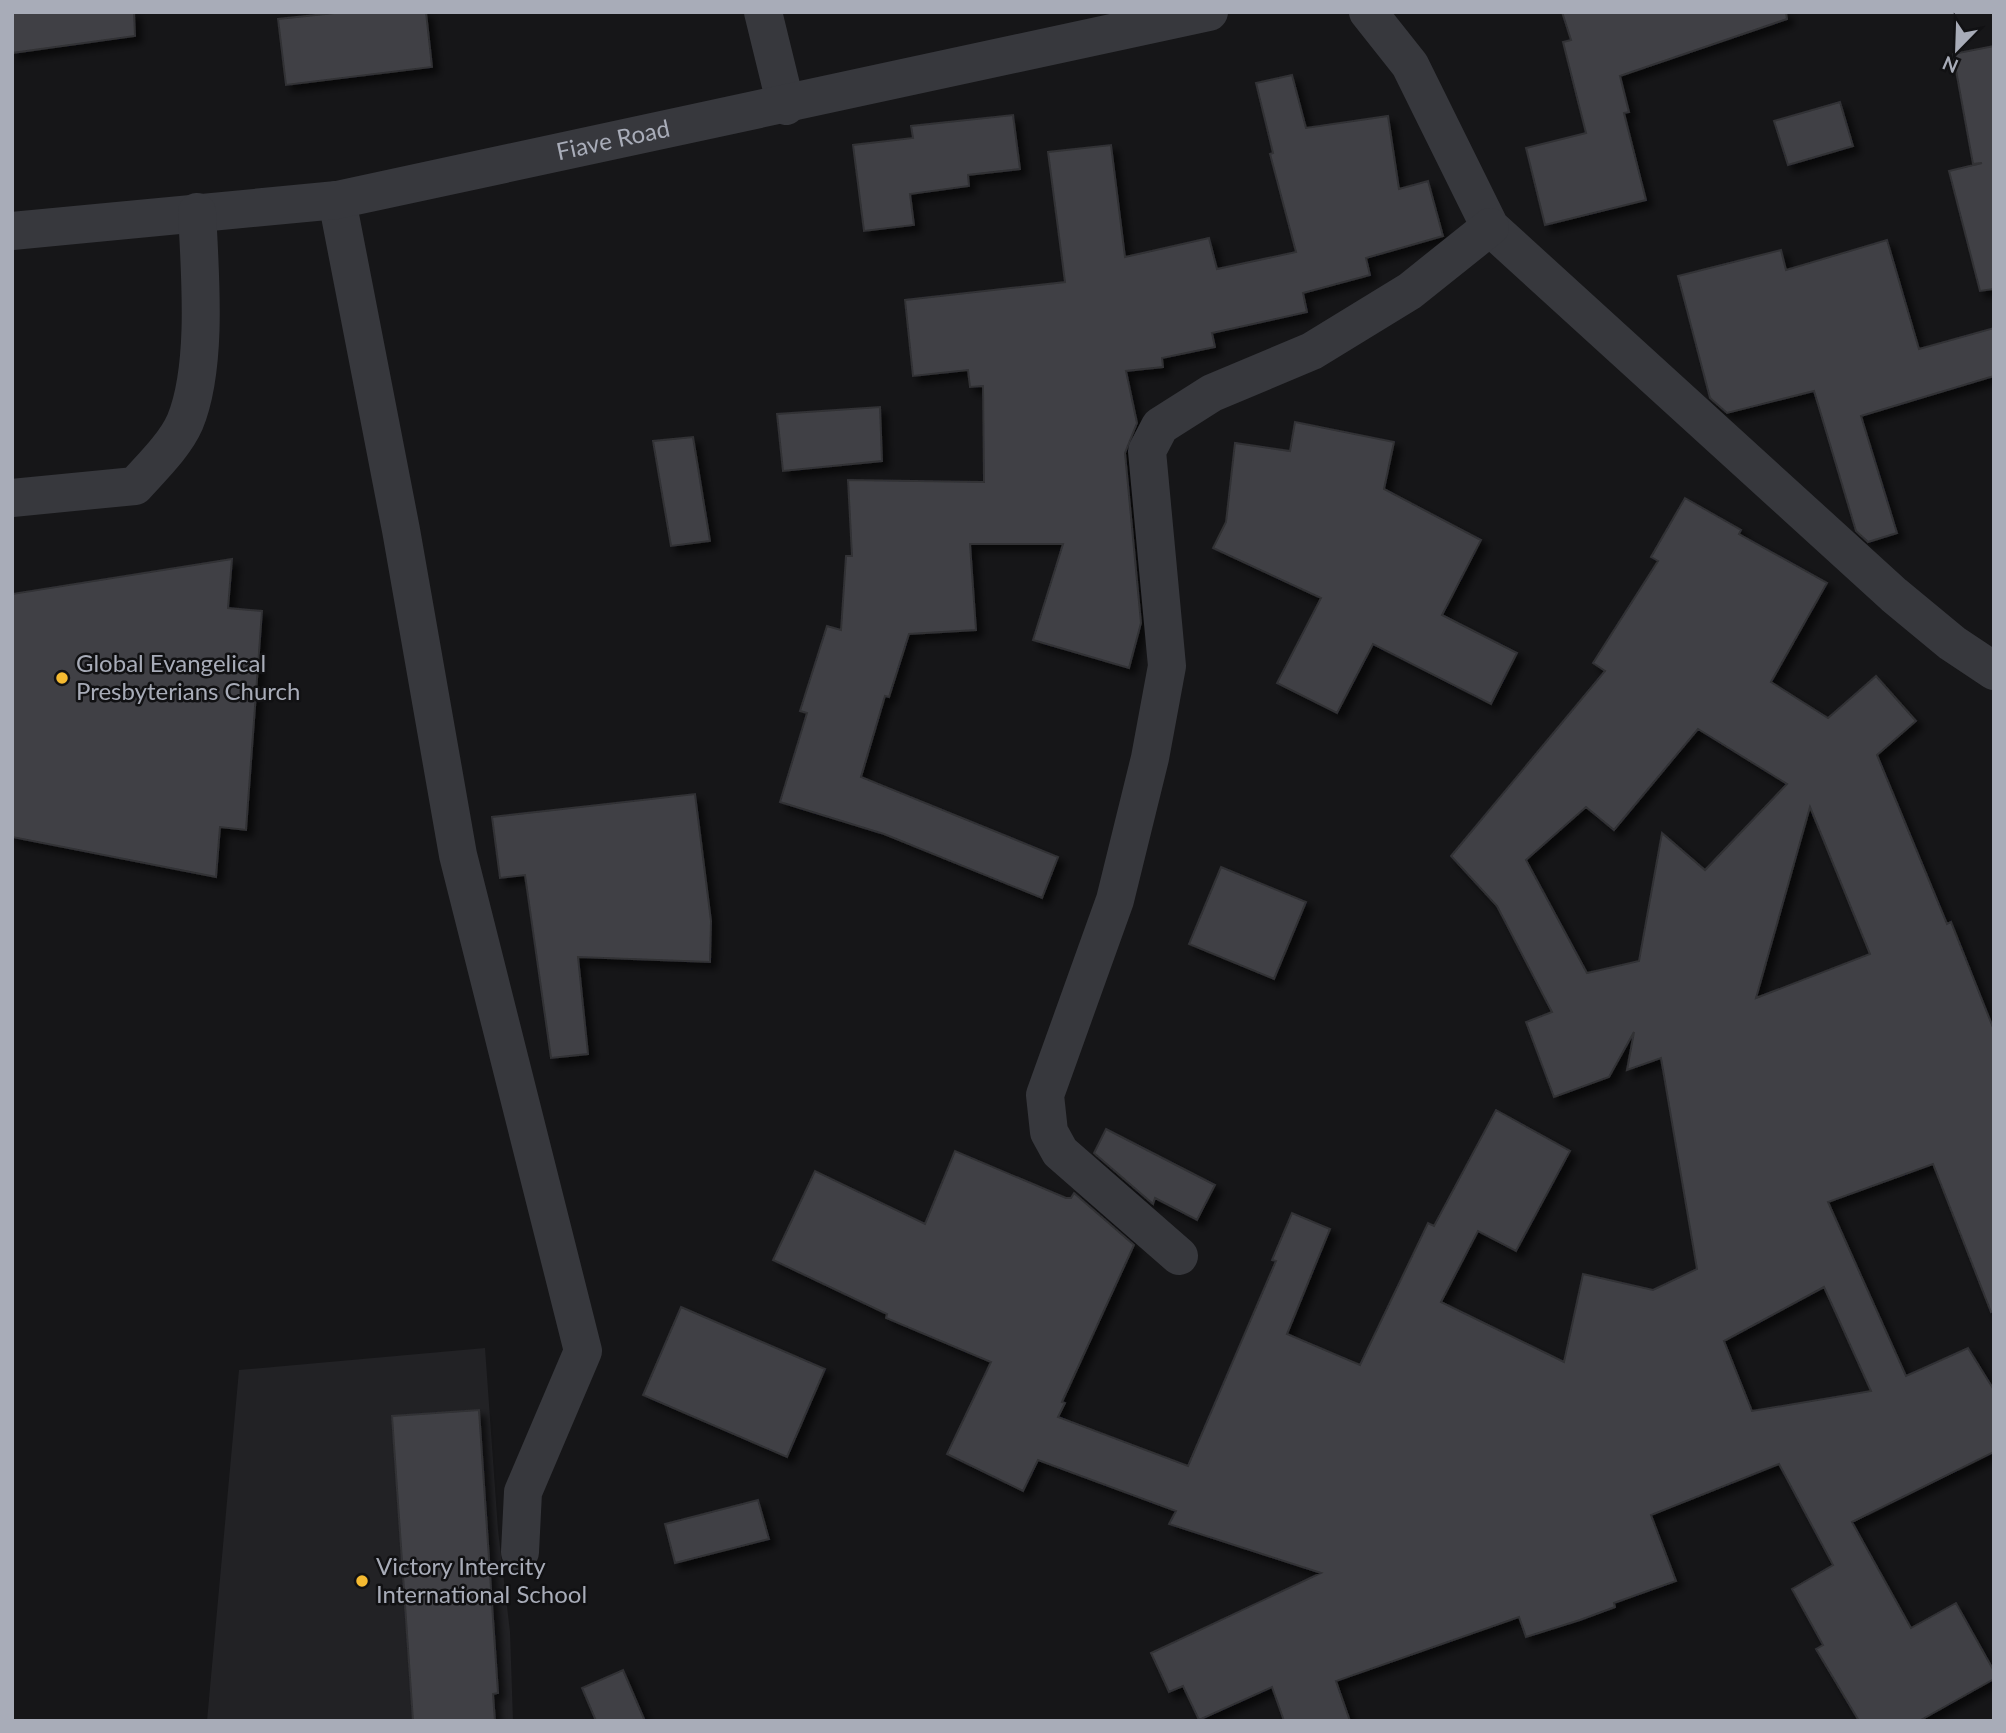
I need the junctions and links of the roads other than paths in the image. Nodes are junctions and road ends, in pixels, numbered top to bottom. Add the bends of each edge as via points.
1 (763, 12) edge
2 (1209, 12) edge
3 (1368, 12) edge
4 (786, 106) junction
5 (337, 200) junction
6 (197, 212) junction
7 (1490, 227) junction
8 (12, 231) edge
9 (12, 498) edge
10 (1994, 671) edge
11 (1179, 1256) dead end
12 (520, 1552) dead end

1 - 4 street
2 - 4 street, Fiave Road
3 - 7 street via 1410,65
4 - 5 street, Fiave Road
5 - 6 street, Fiave Road
5 - 12 street via 458,855 583,1351 523,1492
6 - 8 street, Fiave Road
6 - 9 street via 197,373 184,423 135,486
7 - 10 street via 1894,595
7 - 11 street via 1410,291 1312,351 1212,393 1160,426 1147,451 1167,666 1115,900 1045,1095 1049,1132 1060,1152

